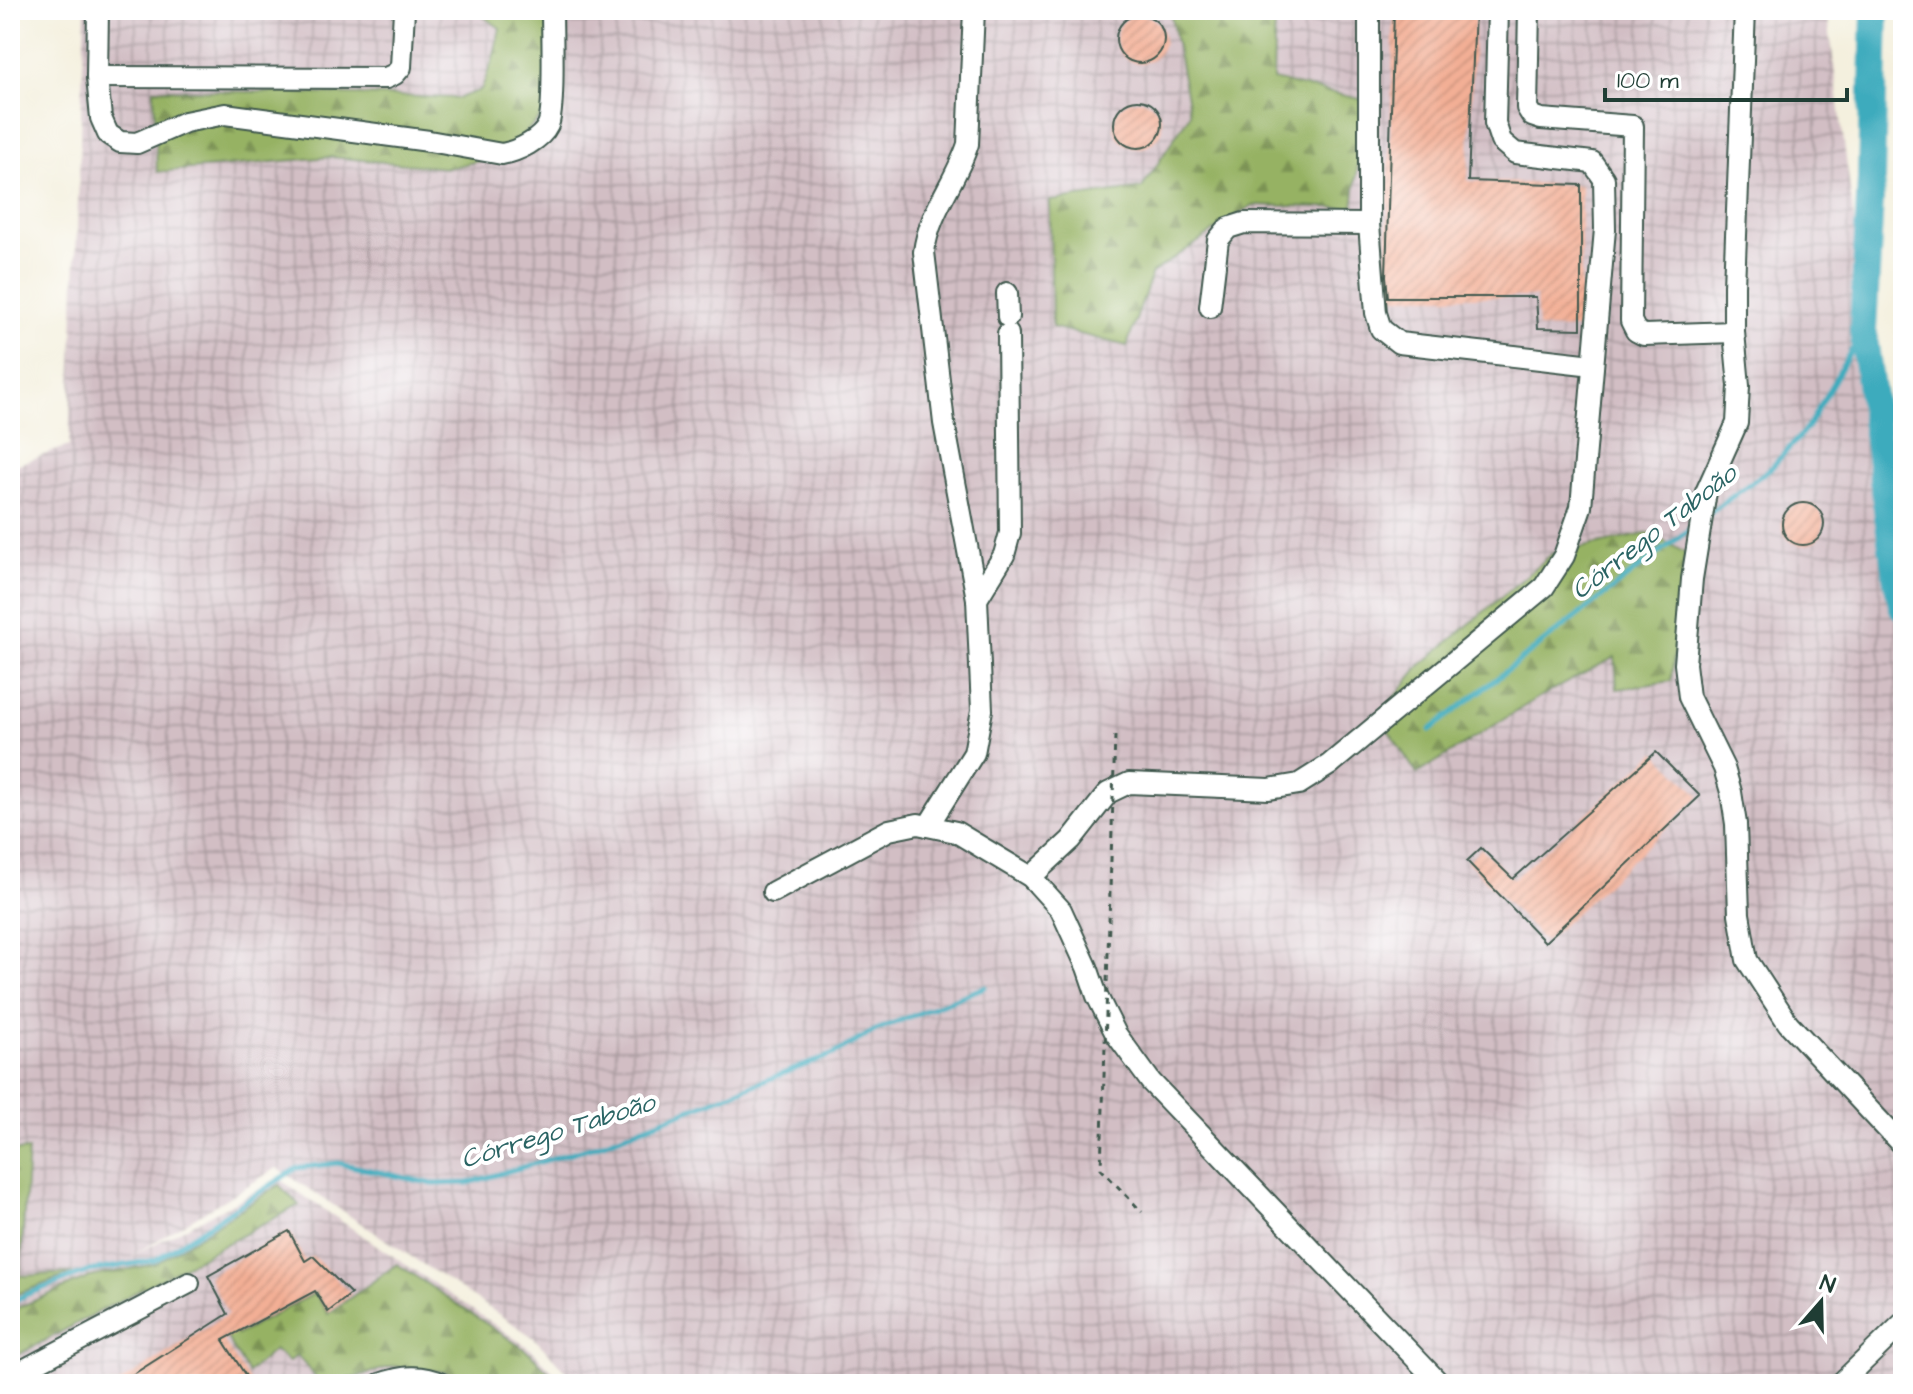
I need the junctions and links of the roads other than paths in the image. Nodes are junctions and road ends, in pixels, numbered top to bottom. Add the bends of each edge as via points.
1 (98, 10) edge
2 (404, 10) edge
3 (552, 10) edge
4 (974, 10) edge
5 (1369, 10) edge
6 (1498, 10) edge
7 (1529, 10) edge
8 (1745, 10) edge
9 (97, 77) junction
10 (1369, 224) junction
11 (1007, 293) dead end
12 (1210, 307) dead end
13 (1734, 332) junction
14 (1593, 365) junction
15 (977, 599) junction
16 (928, 826) junction
17 (1031, 877) junction
18 (773, 892) dead end
19 (1903, 1146) edge
20 (189, 1283) dead end
21 (1903, 1323) edge
22 (10, 1377) edge
23 (380, 1384) edge
24 (442, 1384) edge
25 (1440, 1384) edge
26 (1840, 1384) edge

1 - 9 lane
2 - 9 lane via 401,67 386,78
3 - 9 lane via 550,121 540,136 502,154 225,114 185,122 137,143 120,142 108,134 101,118
4 - 15 lane via 968,144 962,165 936,207 924,252 944,423
5 - 10 lane
6 - 14 lane via 1495,123 1501,141 1515,153 1592,162 1604,179
7 - 13 lane via 1527,108 1532,116 1633,126 1631,321 1636,331
8 - 13 lane
10 - 12 lane via 1244,223 1228,228 1218,240
10 - 14 lane via 1376,313 1381,329 1399,343
11 - 15 lane via 1010,533 1004,555
13 - 19 lane via 1737,423 1706,492 1685,664 1689,697 1731,792 1747,960 1788,1023
14 - 17 lane via 1581,507 1564,556 1544,587 1299,784 1269,789 1129,783 1108,793 1071,840
15 - 16 lane via 982,710 974,753
16 - 17 lane via 956,832
16 - 18 lane via 889,830
17 - 25 lane via 1061,910 1116,1034 1151,1082
20 - 22 lane
21 - 26 lane
23 - 24 lane via 424,1376

